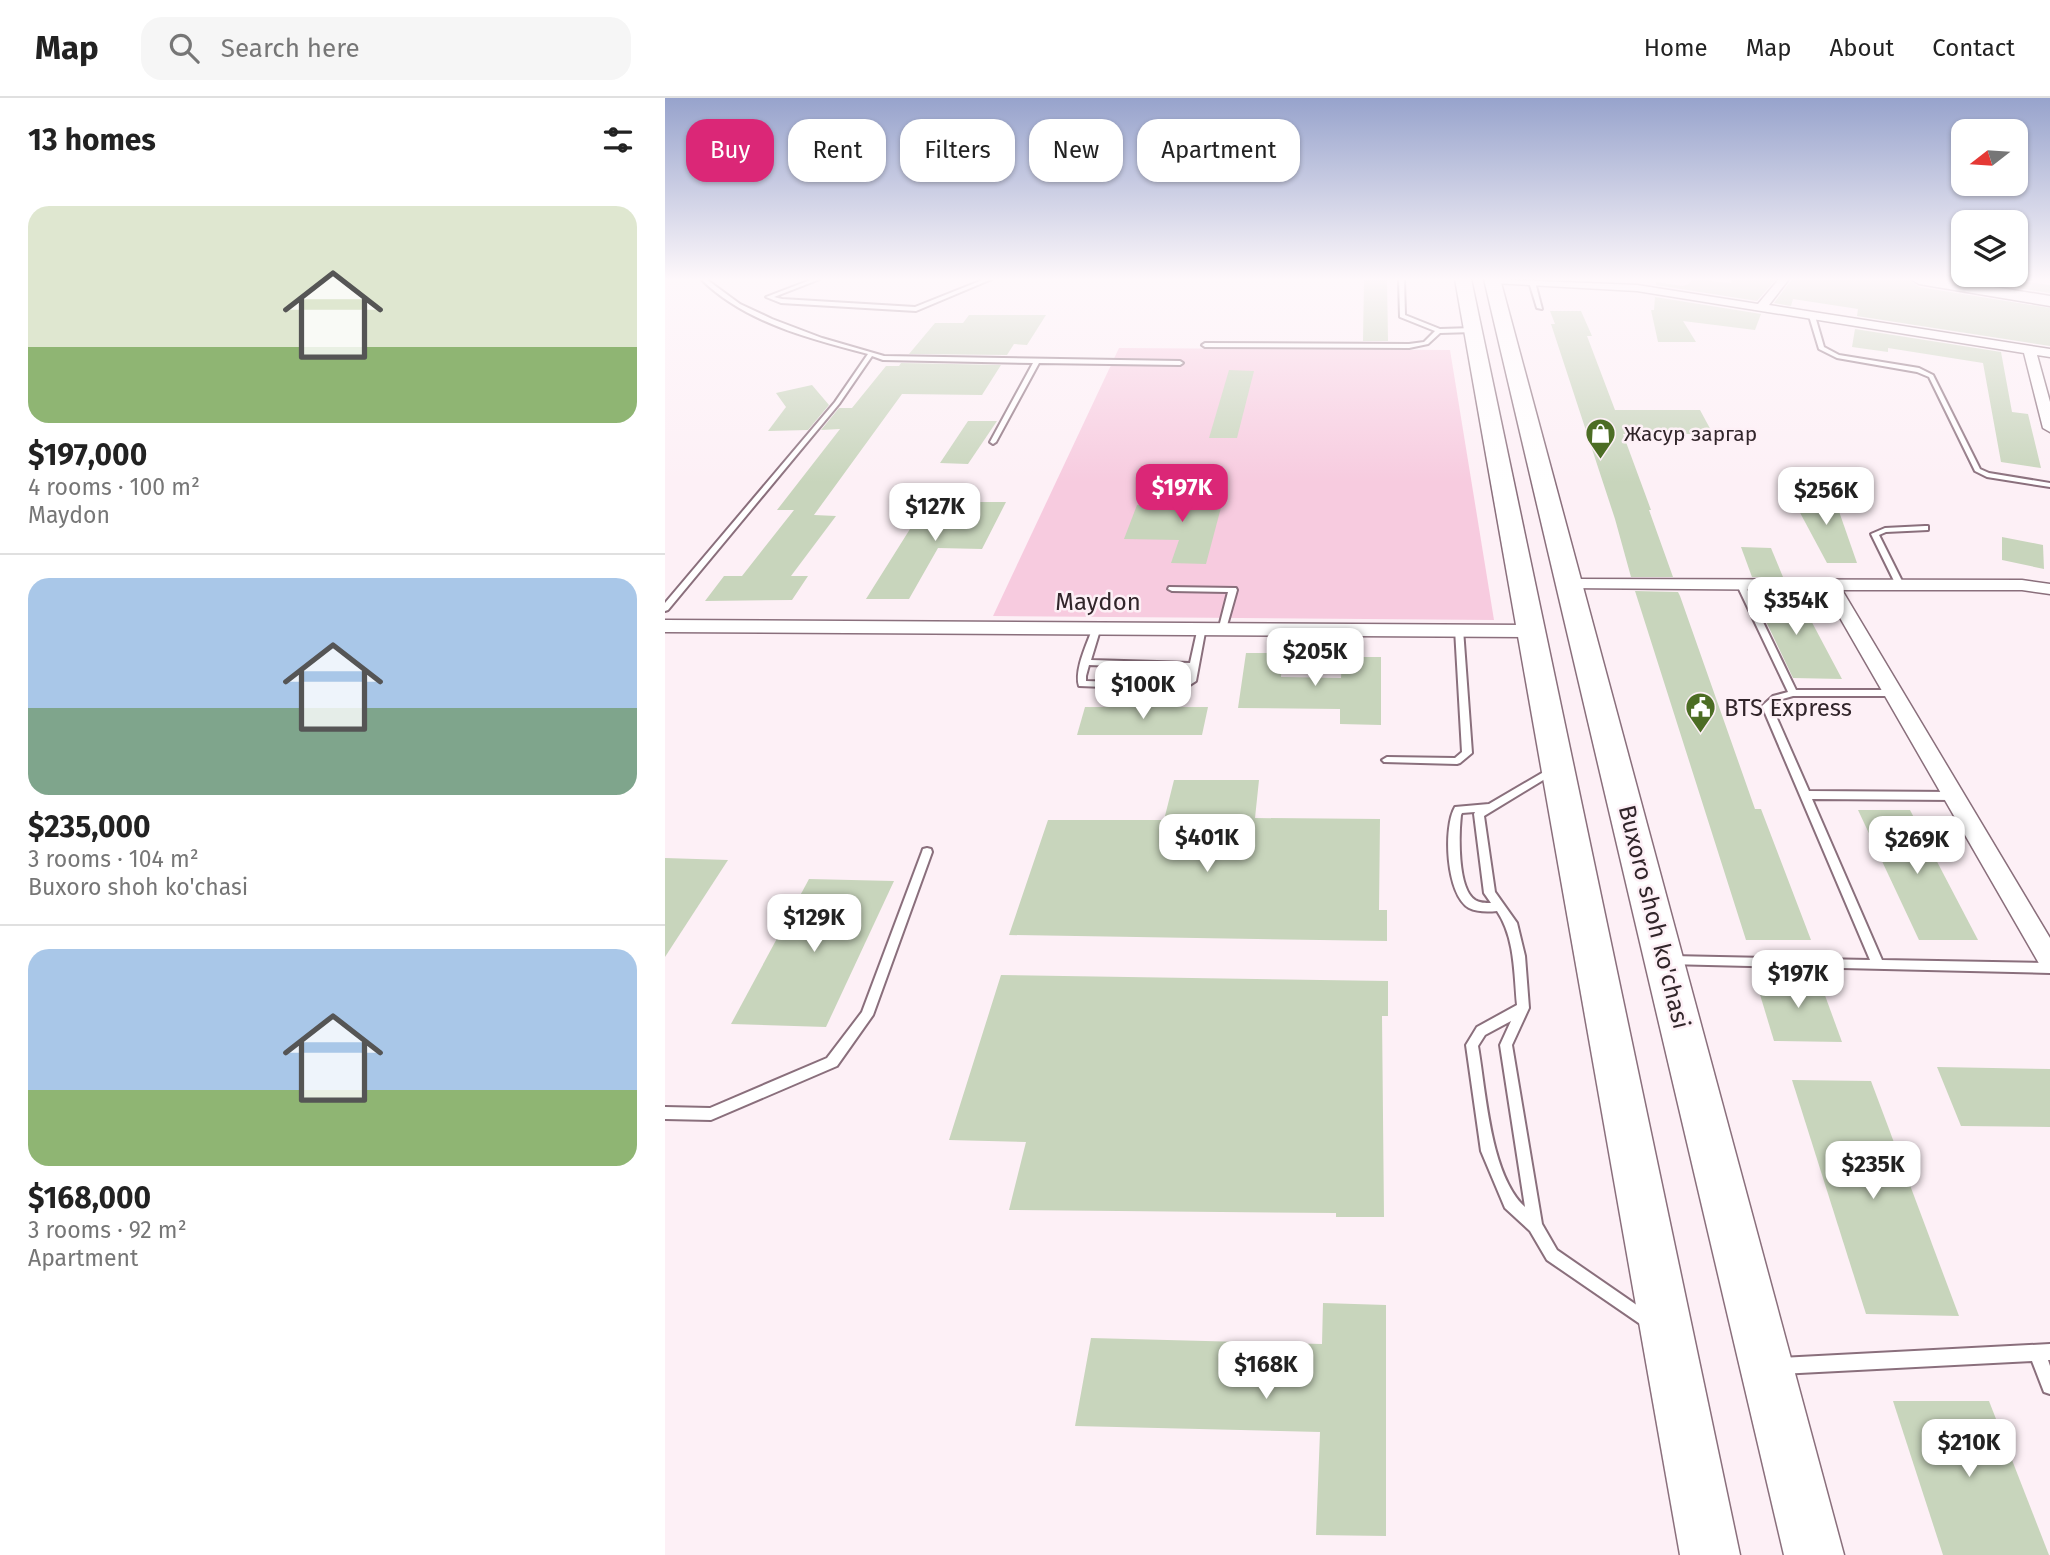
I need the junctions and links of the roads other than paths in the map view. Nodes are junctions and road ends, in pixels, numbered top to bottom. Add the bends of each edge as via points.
1 (845, 347) edge
2 (1475, 347) edge
3 (1478, 347) edge
4 (1821, 347) edge
5 (2005, 347) edge
6 (2030, 351) junction
7 (871, 353) junction
8 (2050, 353) edge
9 (1037, 361) junction
10 (1180, 363) dead end
11 (2050, 428) edge
12 (993, 442) dead end
13 (2050, 485) edge
14 (1925, 528) dead end
15 (1571, 584) junction
16 (1741, 585) junction
17 (1830, 585) junction
18 (1900, 585) junction
19 (1172, 589) dead end
20 (2050, 589) edge
21 (665, 608) edge
22 (665, 626) edge
23 (1097, 627) junction
24 (1202, 627) junction
25 (1223, 627) junction
26 (1459, 629) junction
27 (1530, 631) junction
28 (1582, 631) junction
29 (1086, 662) junction
30 (1194, 666) junction
31 (1793, 693) junction
32 (1893, 693) junction
33 (1387, 760) dead end
34 (1557, 768) junction
35 (1807, 795) junction
36 (1954, 796) junction
37 (1490, 807) junction
38 (927, 852) dead end
39 (1500, 908) junction
40 (2050, 960) edge
41 (1665, 961) junction
42 (1878, 965) junction
43 (2050, 968) edge
44 (1523, 1008) junction
45 (665, 1113) edge
46 (1535, 1226) junction
47 (1667, 1335) junction
48 (2043, 1352) edge
49 (1767, 1367) junction
50 (2050, 1386) edge
51 (1710, 1555) edge
52 (1814, 1555) edge

1 - 7 lane
2 - 27 main road, Buxoro shoh ko'chasi
3 - 15 main road, Buxoro shoh ko'chasi
4 - 13 lane via 1837,356 1931,376 1977,470
5 - 6 street
6 - 8 street
6 - 11 street
7 - 9 lane via 884,358
7 - 21 lane via 837,403
9 - 10 lane
9 - 12 lane
14 - 18 lane via 1875,534
15 - 16 street
15 - 28 main road, Buxoro shoh ko'chasi
16 - 17 street
16 - 31 lane
17 - 18 street
17 - 32 street
18 - 20 street
19 - 25 lane via 1233,590
22 - 23 street, Maydon
23 - 24 street, Maydon
23 - 29 lane
24 - 25 street, Maydon
24 - 30 lane
25 - 26 street, Maydon
26 - 27 street, Maydon
26 - 33 lane via 1467,753 1457,761
27 - 28 main road
27 - 34 main road, Buxoro shoh ko'chasi
28 - 41 main road, Buxoro shoh ko'chasi
29 - 30 lane
29 - 30 lane via 1082,684 1182,687 1191,681
31 - 32 lane
31 - 35 lane via 1767,706
32 - 36 street
34 - 37 lane
34 - 47 main road, Buxoro shoh ko'chasi
35 - 36 lane
35 - 42 lane
36 - 40 street
37 - 39 lane via 1479,814 1490,893
37 - 39 lane via 1455,814 1458,886 1473,905
38 - 45 lane via 867,1015 832,1062 711,1114
39 - 44 lane via 1514,934
41 - 42 lane
41 - 49 main road, Buxoro shoh ko'chasi
42 - 43 lane
44 - 46 lane via 1506,1045
44 - 46 lane via 1481,1031 1472,1045 1488,1151 1510,1203
46 - 47 lane via 1552,1255
47 - 51 main road, Buxoro shoh ko'chasi
48 - 49 lane
48 - 50 lane
49 - 52 main road, Buxoro shoh ko'chasi

